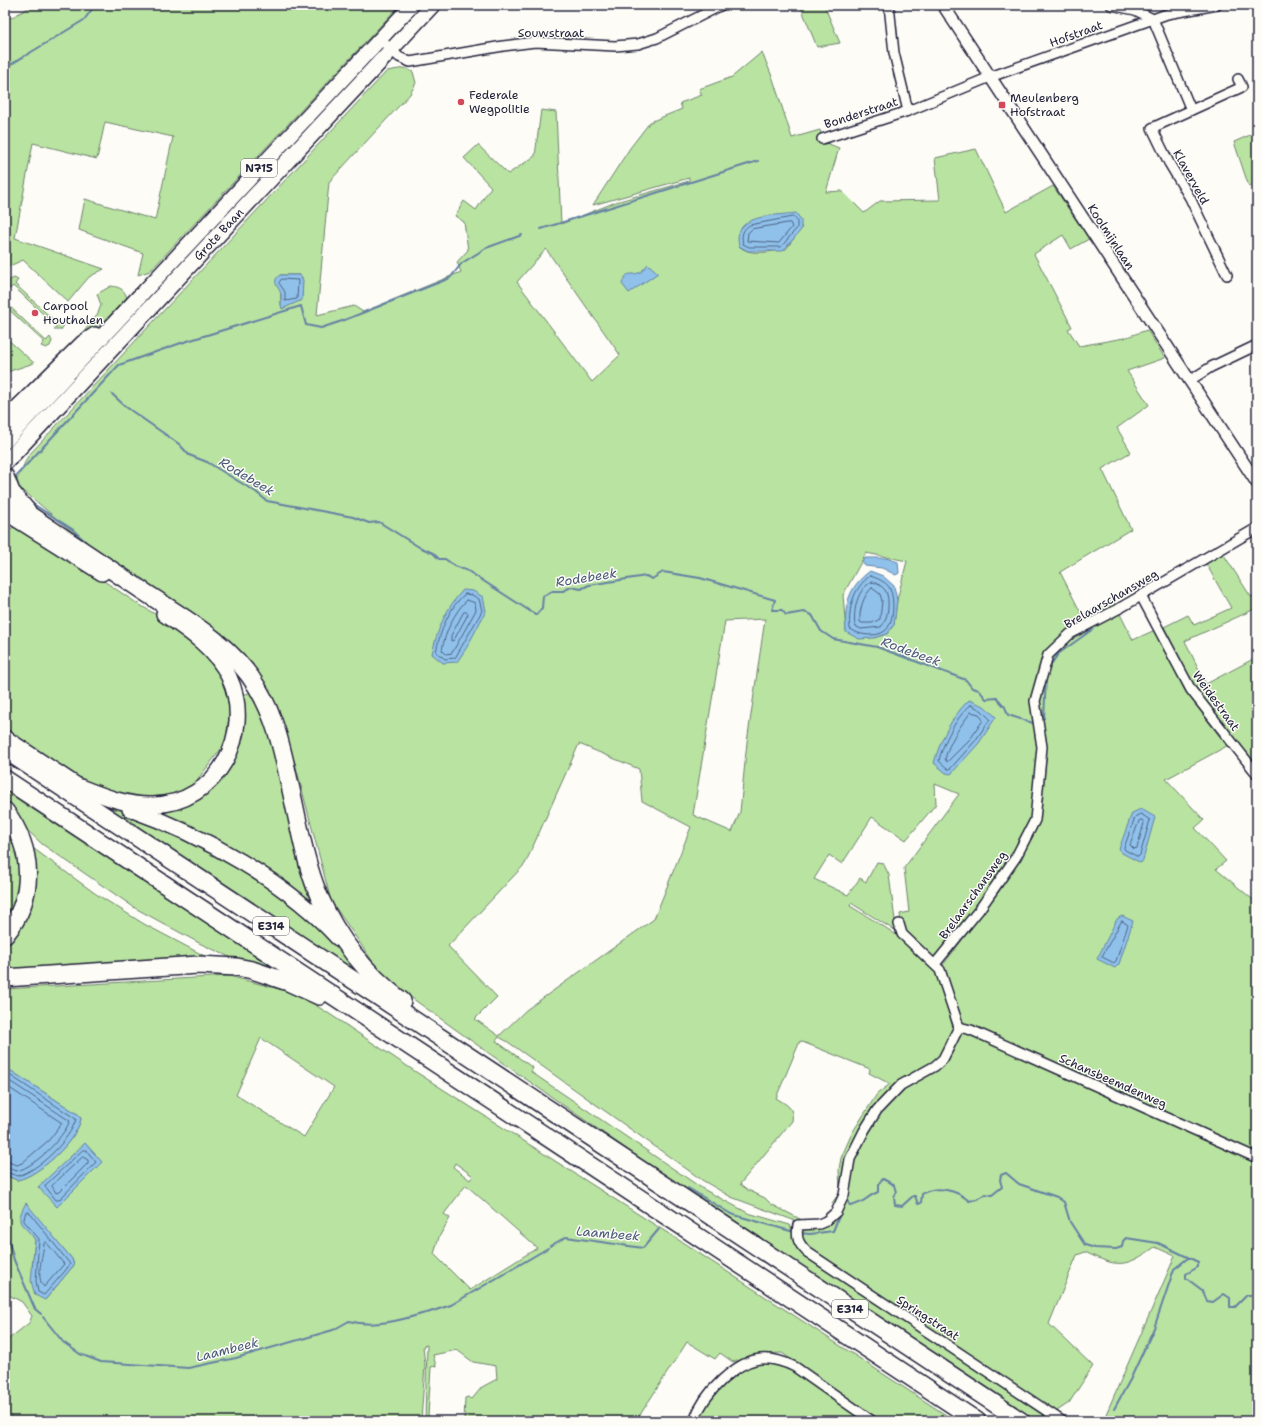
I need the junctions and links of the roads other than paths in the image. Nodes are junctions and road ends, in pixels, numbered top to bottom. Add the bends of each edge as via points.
1 (412, 5) edge
2 (433, 5) edge
3 (722, 5) edge
4 (889, 5) edge
5 (943, 5) edge
6 (1111, 5) edge
7 (1217, 5) edge
8 (1128, 7) edge
9 (1154, 19) junction
10 (380, 39) junction
11 (391, 50) junction
12 (990, 78) junction
13 (1238, 79) dead end
14 (1191, 110) junction
15 (908, 111) junction
16 (822, 139) dead end
17 (1227, 275) dead end
18 (139, 297) joint
19 (109, 329) junction
20 (1257, 345) edge
21 (1189, 381) junction
22 (5, 420) edge
23 (5, 441) edge
24 (5, 463) edge
25 (5, 477) edge
26 (1257, 483) edge
27 (5, 502) edge
28 (5, 512) edge
29 (30, 516) junction
30 (1257, 528) edge
31 (1140, 596) junction
32 (5, 738) edge
33 (5, 750) edge
34 (1257, 774) edge
35 (5, 779) edge
36 (80, 787) junction
37 (5, 811) edge
38 (899, 924) dead end
39 (5, 935) edge
40 (935, 964) junction
41 (364, 967) junction
42 (5, 978) edge
43 (354, 1009) junction
44 (959, 1027) junction
45 (536, 1101) junction
46 (1257, 1158) edge
47 (694, 1421) edge
48 (872, 1421) edge
49 (977, 1421) edge
50 (1021, 1421) edge
51 (1062, 1421) edge

1 - 10 main road, Grote Baan / N715
2 - 11 main road, Grote Baan / N715
3 - 11 street, Souwstraat via 657,38 628,46 535,42 410,62
4 - 15 street, Bonderstraat via 894,54
5 - 12 street, Koolmijnlaan
6 - 8 street
7 - 9 street, Hofstraat via 1167,14
8 - 9 street
9 - 12 street, Hofstraat
9 - 14 street
10 - 11 street, Souwstraat
10 - 18 main road, Grote Baan / N715
11 - 24 highway, Grote Baan / N715
12 - 15 street, Bonderstraat
12 - 21 street, Koolmijnlaan
13 - 14 street, Klaverveld via 1242,87
14 - 17 street, Klaverveld via 1152,128 1190,198
15 - 16 street, Bonderstraat
18 - 19 highway, Grote Baan / N715
19 - 22 highway via 83,343
19 - 23 highway, Grote Baan / N715
20 - 21 street via 1211,367
21 - 26 street, Koolmijnlaan
25 - 29 highway, E314 via 15,497
27 - 29 highway, E314
28 - 36 highway, E314 via 184,628 216,656 229,676 234,690 237,723 232,746 220,771 196,793 173,803 142,805
29 - 41 highway, E314 via 200,629 232,655 257,686 274,721 319,896 336,927
30 - 31 street, Brelaarschansweg
31 - 34 street, Weidestraat via 1191,690
31 - 40 street, Brelaarschansweg via 1070,634 1048,655 1035,701 1042,747 1035,820 1016,857 979,910
32 - 36 highway, E314
33 - 45 highway, E314
35 - 43 highway, E314
36 - 41 highway, E314 via 98,798 177,828 238,861 298,901 327,927
37 - 39 highway via 19,833 28,863 27,892 22,909
38 - 40 street via 899,930 905,938
40 - 44 street via 948,990
41 - 45 highway, E314 via 382,985 418,1013 513,1078
42 - 43 highway, E314 via 198,966 237,967 288,982 320,996 331,1004
43 - 49 highway, E314
44 - 46 street, Schansbeemdenweg via 971,1030
44 - 51 street, Springstraat via 943,1059 901,1085 877,1110 850,1158 844,1195 836,1212 819,1224 798,1225 796,1235 798,1242 807,1252
45 - 50 highway, E314
47 - 48 street via 704,1400 734,1369 751,1360 770,1358 795,1367

